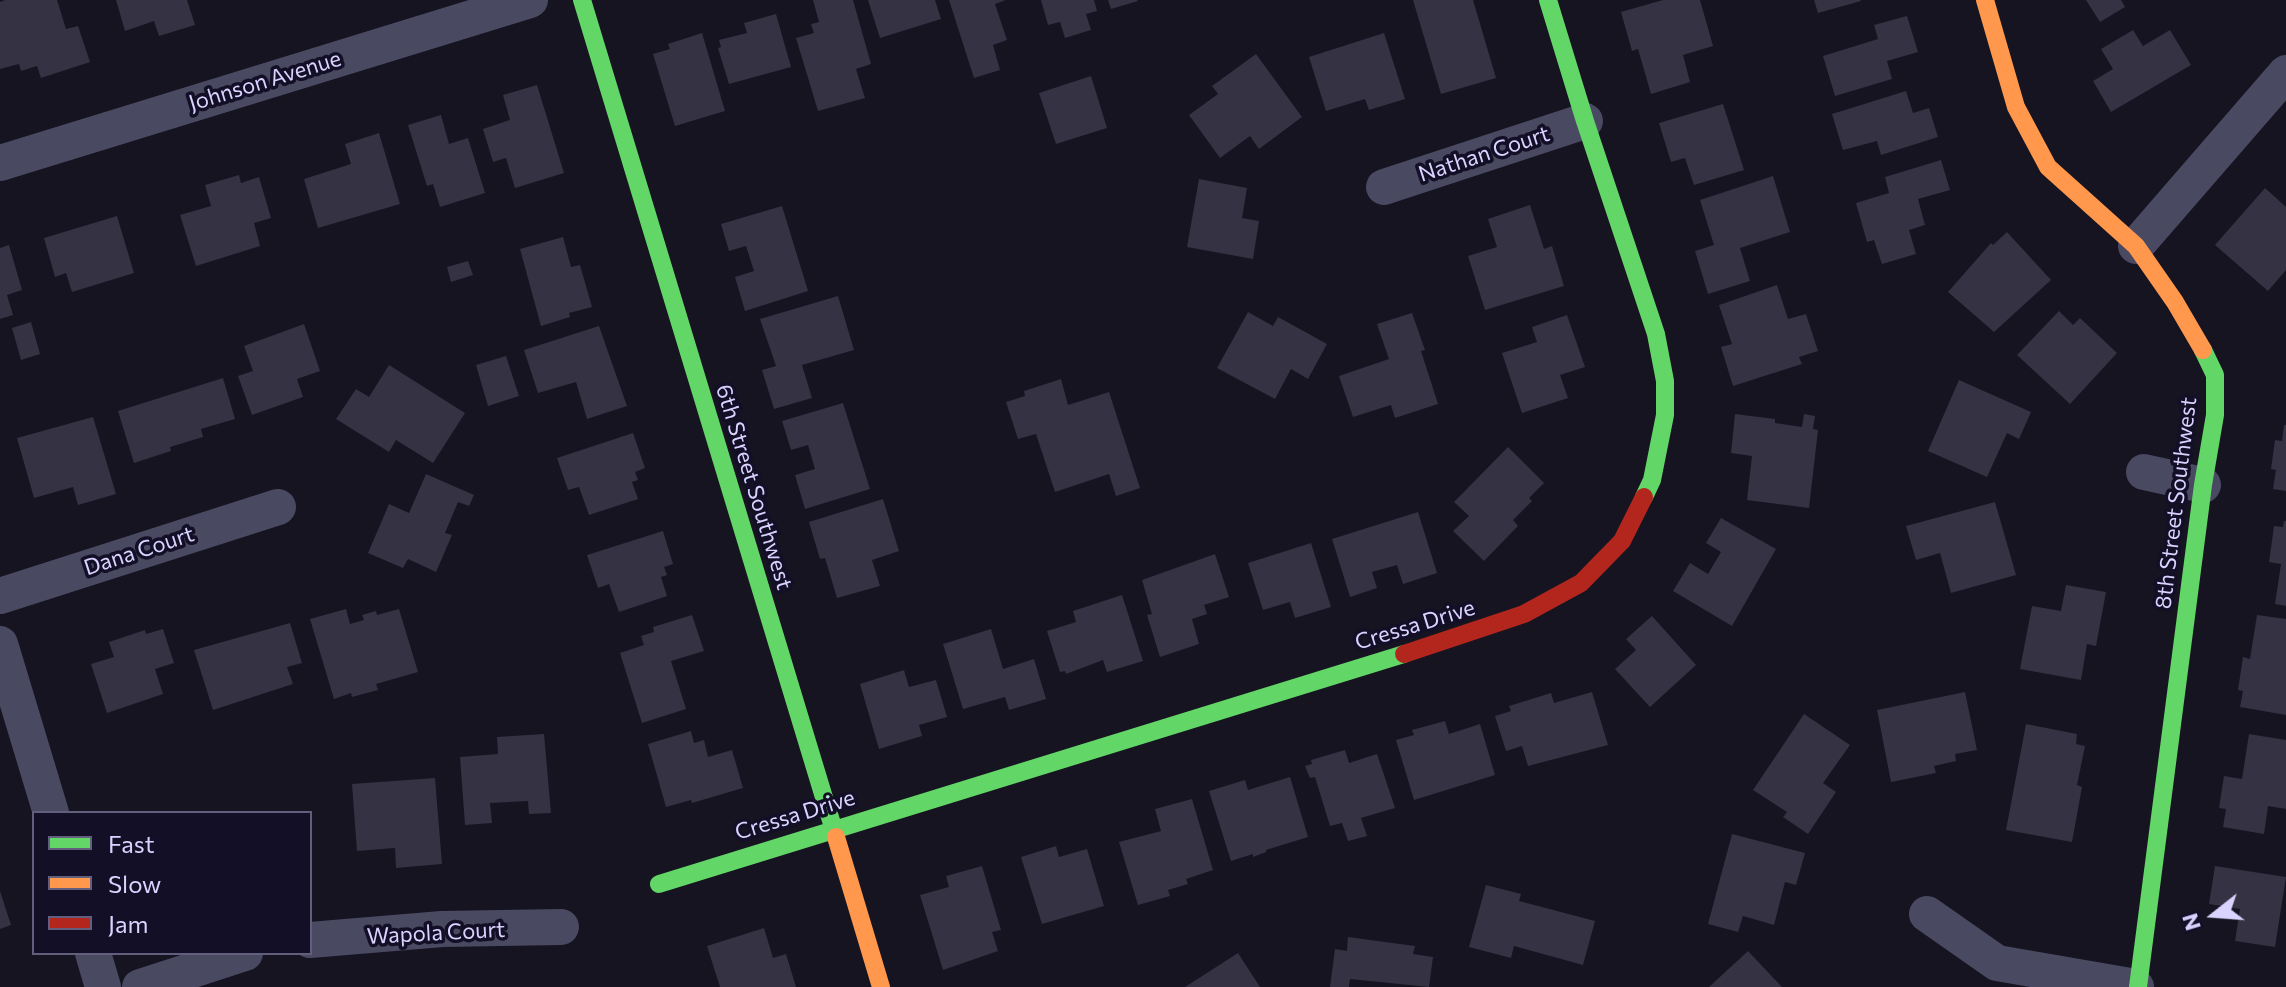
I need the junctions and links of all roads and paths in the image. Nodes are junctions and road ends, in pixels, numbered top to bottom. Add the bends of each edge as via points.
1 (530, 0) edge
2 (582, 0) edge
3 (1548, 0) edge
4 (1985, 0) edge
5 (2284, 82) edge
6 (1585, 121) junction
7 (0, 163) edge
8 (1384, 187) dead end
9 (2136, 246) junction
10 (2144, 472) dead end
11 (2203, 485) junction
12 (278, 507) dead end
13 (0, 596) edge
14 (0, 644) edge
15 (50, 811) edge
16 (831, 829) junction
17 (659, 884) dead end
18 (1927, 914) dead end
19 (561, 927) dead end
20 (312, 940) edge
21 (94, 955) edge
22 (239, 955) edge
23 (103, 987) edge
24 (140, 987) edge
25 (881, 987) edge
26 (2137, 987) edge

1 - 7 street, Johnson Avenue
2 - 16 street, 6th Street Southwest
3 - 6 street, Cressa Drive
4 - 9 street, 8th Street Southwest via 2016,107 2048,167
5 - 9 street
6 - 8 street, Nathan Court
6 - 16 street, Cressa Drive via 1656,334 1665,415 1652,480 1622,541 1581,583 1496,625
9 - 11 street, 8th Street Southwest via 2175,302 2215,375 2215,415
10 - 11 street
11 - 26 street, 8th Street Southwest
12 - 13 street, Dana Court
14 - 15 street
16 - 17 street, Cressa Drive
16 - 25 street, 6th Street Southwest
18 - 26 street via 1997,963
19 - 20 street, Wapola Court via 442,929
21 - 23 street
22 - 24 street

